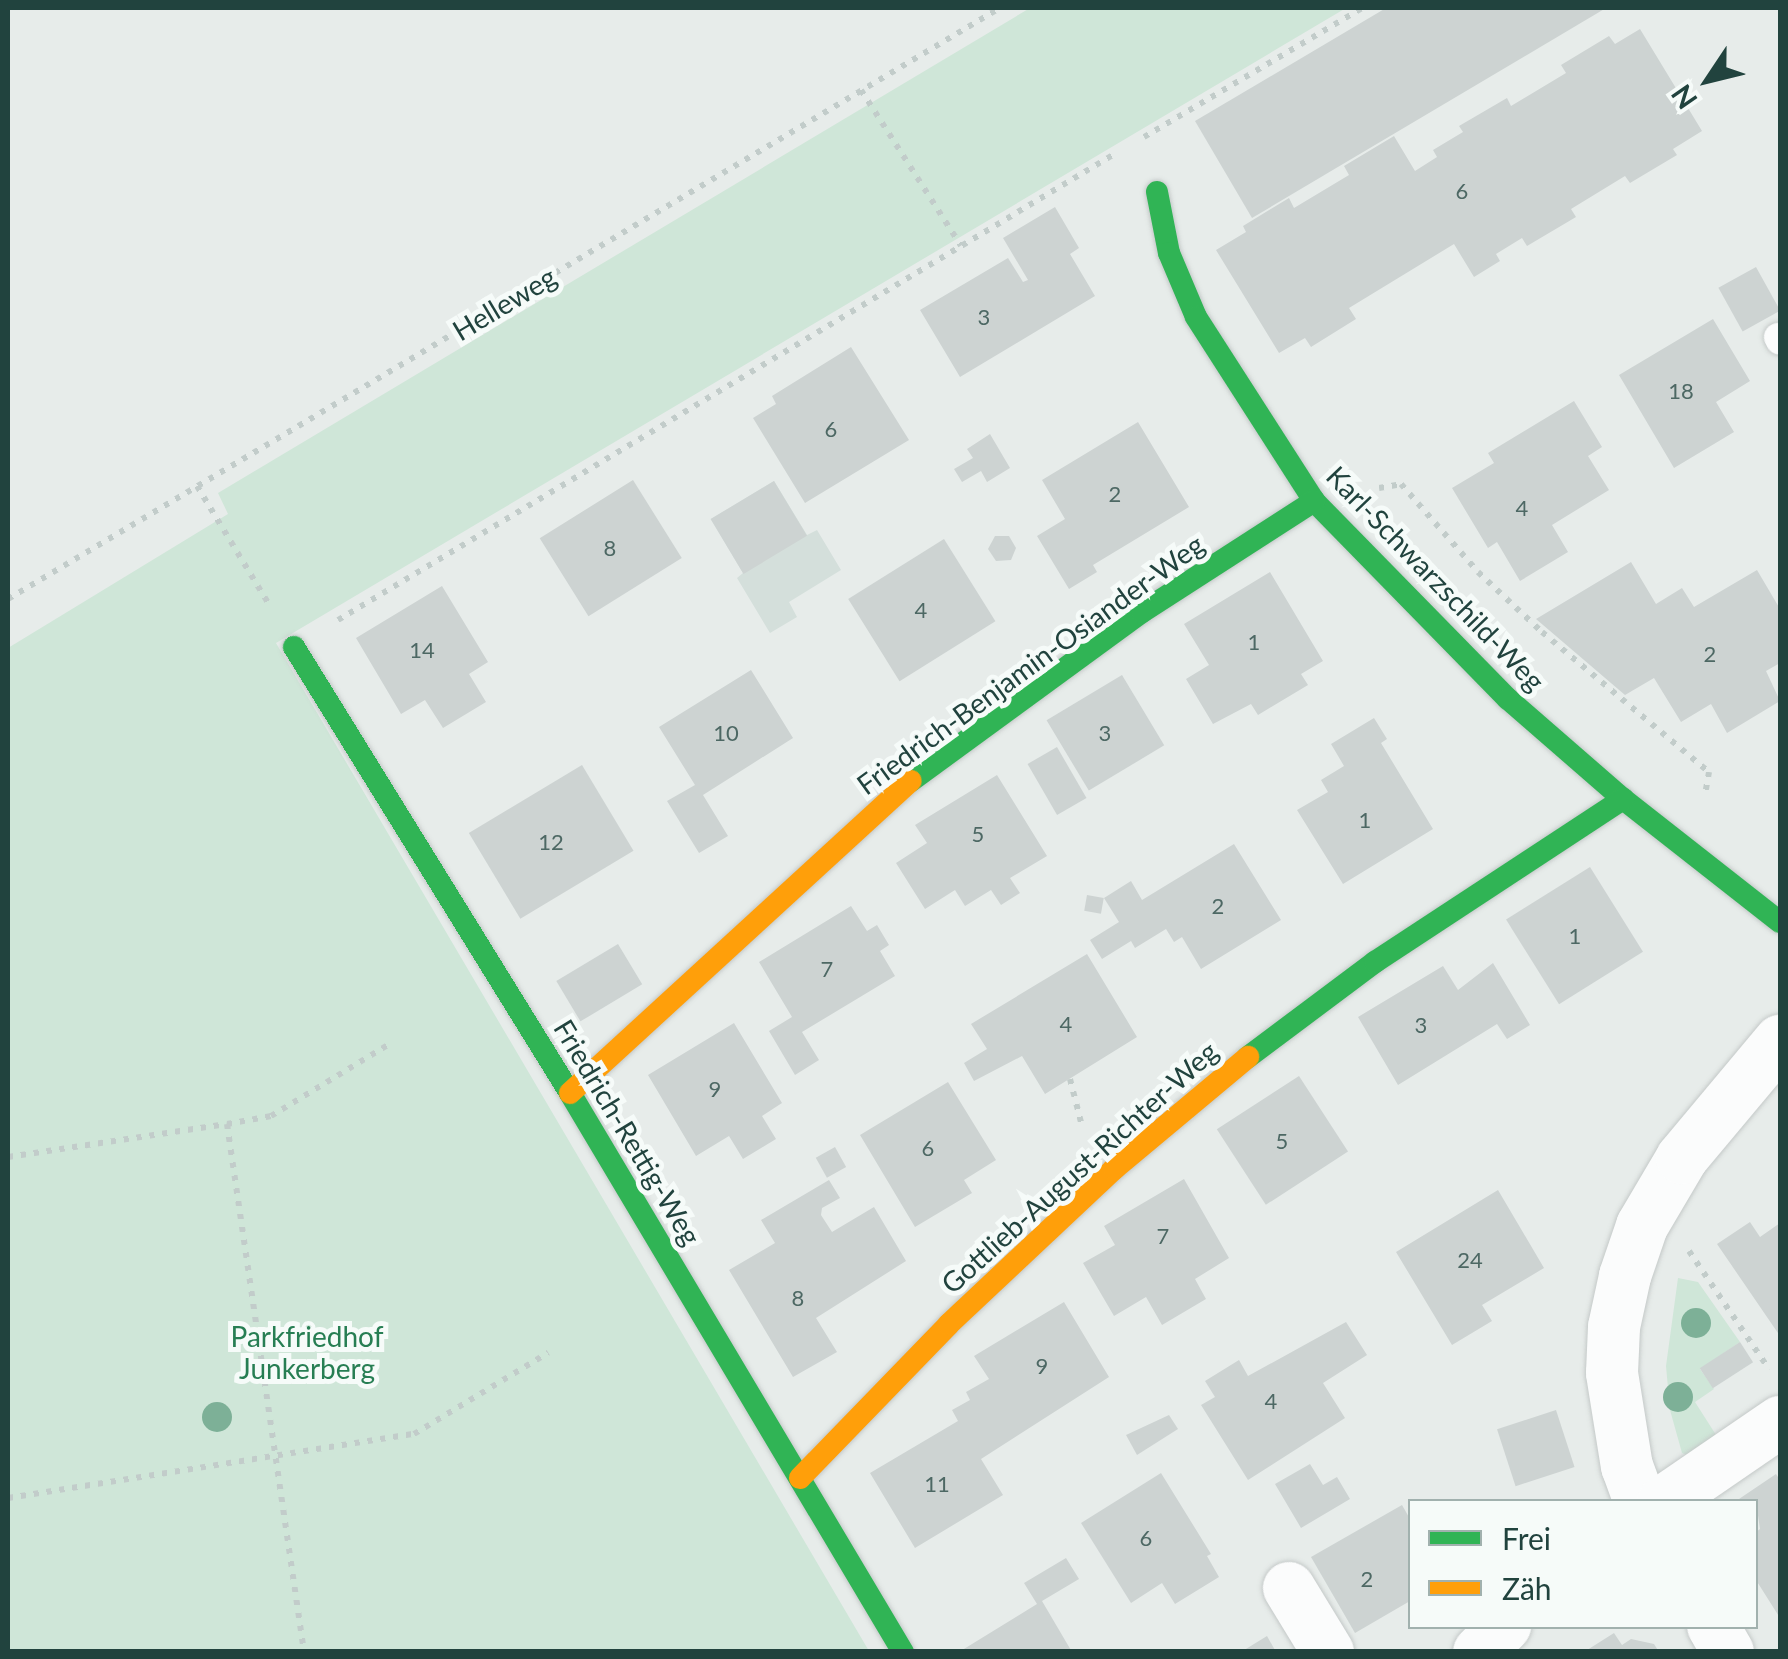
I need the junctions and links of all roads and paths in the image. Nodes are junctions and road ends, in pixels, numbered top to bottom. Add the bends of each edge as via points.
1 (1000, 8) edge
2 (1362, 8) edge
3 (861, 90) junction
4 (1157, 192) dead end
5 (960, 246) junction
6 (198, 486) junction
7 (1314, 501) junction
8 (8, 598) edge
9 (294, 647) junction
10 (1624, 798) junction
11 (1694, 854) junction
12 (1780, 922) edge
13 (1780, 1041) edge
14 (391, 1042) dead end
15 (570, 1093) junction
16 (226, 1124) junction
17 (8, 1157) edge
18 (1642, 1226) junction
19 (548, 1353) dead end
20 (1770, 1371) dead end
21 (1780, 1422) edge
22 (276, 1457) junction
23 (800, 1478) junction
24 (8, 1498) edge
25 (1639, 1499) edge
26 (1667, 1499) edge
27 (1289, 1588) dead end
28 (1502, 1629) edge
29 (1715, 1629) edge
30 (304, 1652) edge
31 (903, 1652) edge
32 (1328, 1652) edge
33 (1479, 1652) edge
34 (1728, 1652) edge

1 - 3 path, Helleweg
2 - 5 path
3 - 5 path
3 - 6 path, Helleweg
4 - 7 street, Karl-Schwarzschild-Weg via 1169,253 1196,317
5 - 9 path
6 - 8 path, Helleweg
6 - 9 path
7 - 10 street, Karl-Schwarzschild-Weg via 1508,699
7 - 11 path via 1401,484 1516,608 1709,772
7 - 15 street, Friedrich-Benjamin-Osiander-Weg via 1142,612 909,782
9 - 15 street, Friedrich-Rettig-Weg
10 - 11 street, Karl-Schwarzschild-Weg
10 - 23 street, Gottlieb-August-Richter-Weg via 1375,962 1234,1068 1114,1169 949,1324
11 - 12 street, Karl-Schwarzschild-Weg
13 - 18 street via 1682,1158
14 - 16 path via 270,1116
15 - 23 street, Friedrich-Rettig-Weg
16 - 17 path
16 - 22 path
18 - 20 path via 1688,1249
18 - 25 street via 1621,1293 1612,1373
19 - 22 path via 414,1434
21 - 26 street
22 - 24 path
22 - 30 path
23 - 31 street, Friedrich-Rettig-Weg
27 - 32 street
28 - 33 street
29 - 34 street

